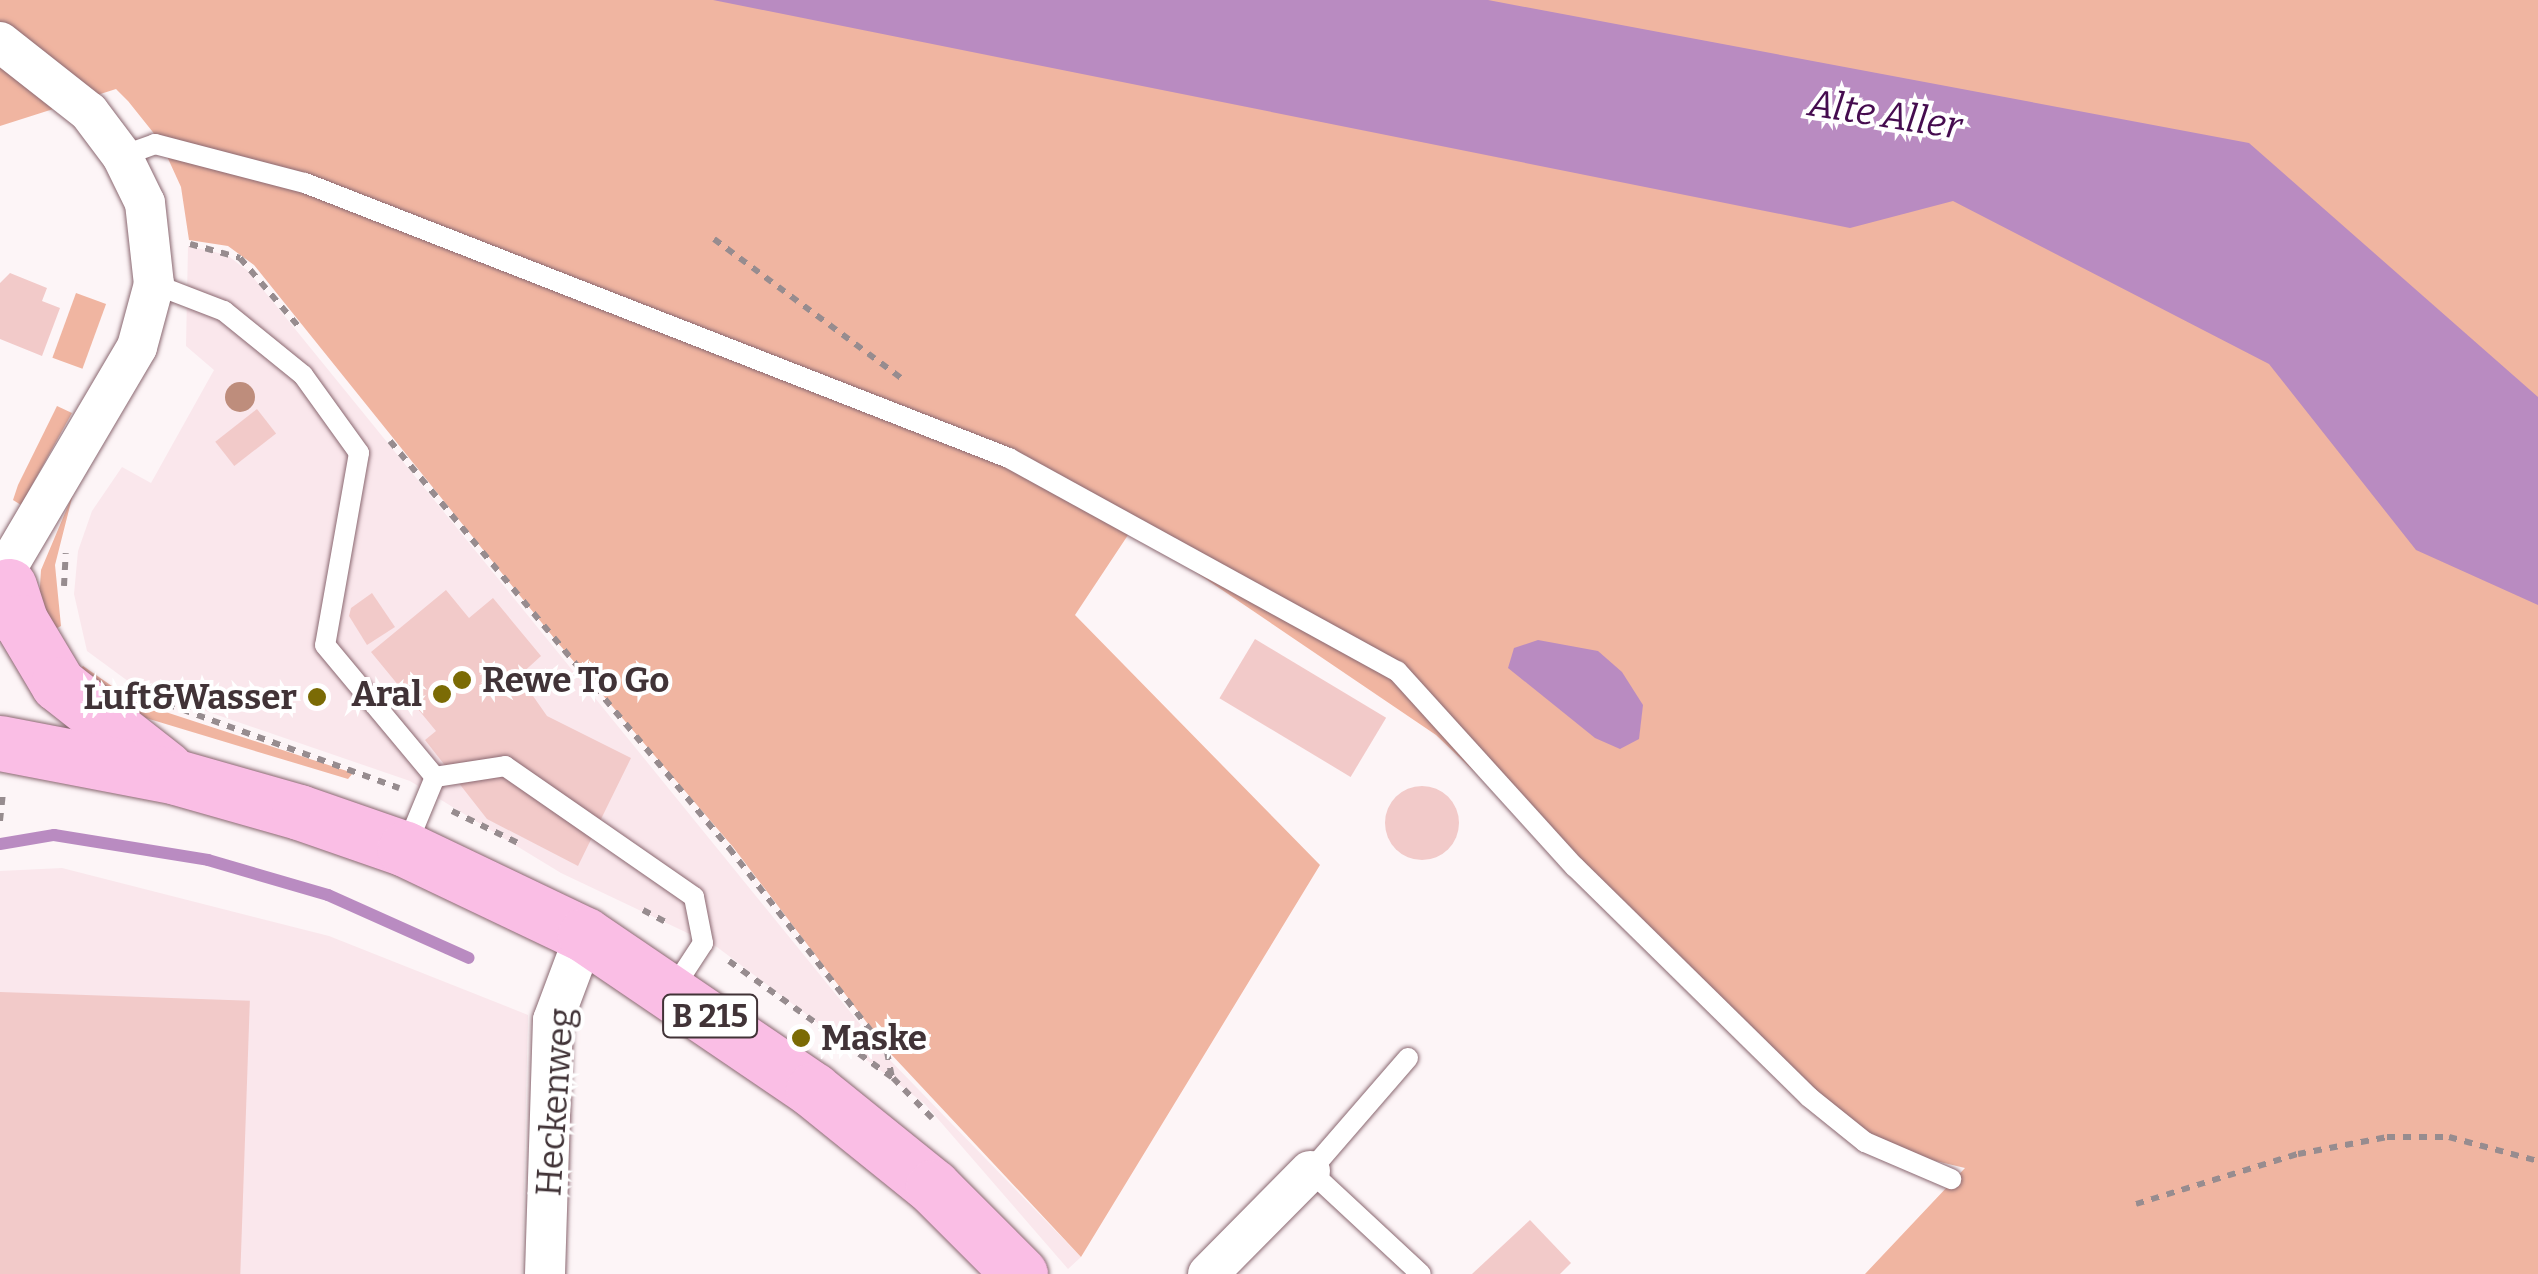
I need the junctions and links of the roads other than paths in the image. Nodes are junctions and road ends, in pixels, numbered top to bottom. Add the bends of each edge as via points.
1 (0, 42) edge
2 (122, 156) junction
3 (154, 284) junction
4 (6, 586) edge
5 (0, 743) edge
6 (176, 777) junction
7 (435, 777) junction
8 (405, 849) junction
9 (585, 936) junction
10 (673, 990) junction
11 (1408, 1058) dead end
12 (1310, 1171) junction
13 (1951, 1180) dead end
14 (545, 1274) edge
15 (1020, 1274) edge
16 (1208, 1274) edge
17 (1421, 1274) edge

1 - 2 street via 89,112
2 - 3 street via 145,203
2 - 13 lane via 154,144 305,183 1010,458 1397,671 1588,880 1808,1096 1865,1142
3 - 4 street via 136,347
3 - 7 lane via 224,311 304,375 358,453 325,645
4 - 6 main road via 58,684
5 - 6 main road, B 215
6 - 8 main road, B 215
7 - 8 lane
7 - 10 lane via 505,766 694,897 702,943
8 - 9 main road, B 215
9 - 10 main road, B 215
9 - 14 street, Heckenweg via 553,1020
10 - 15 main road, B 215 via 933,1188
11 - 12 lane
12 - 16 street
12 - 17 lane

